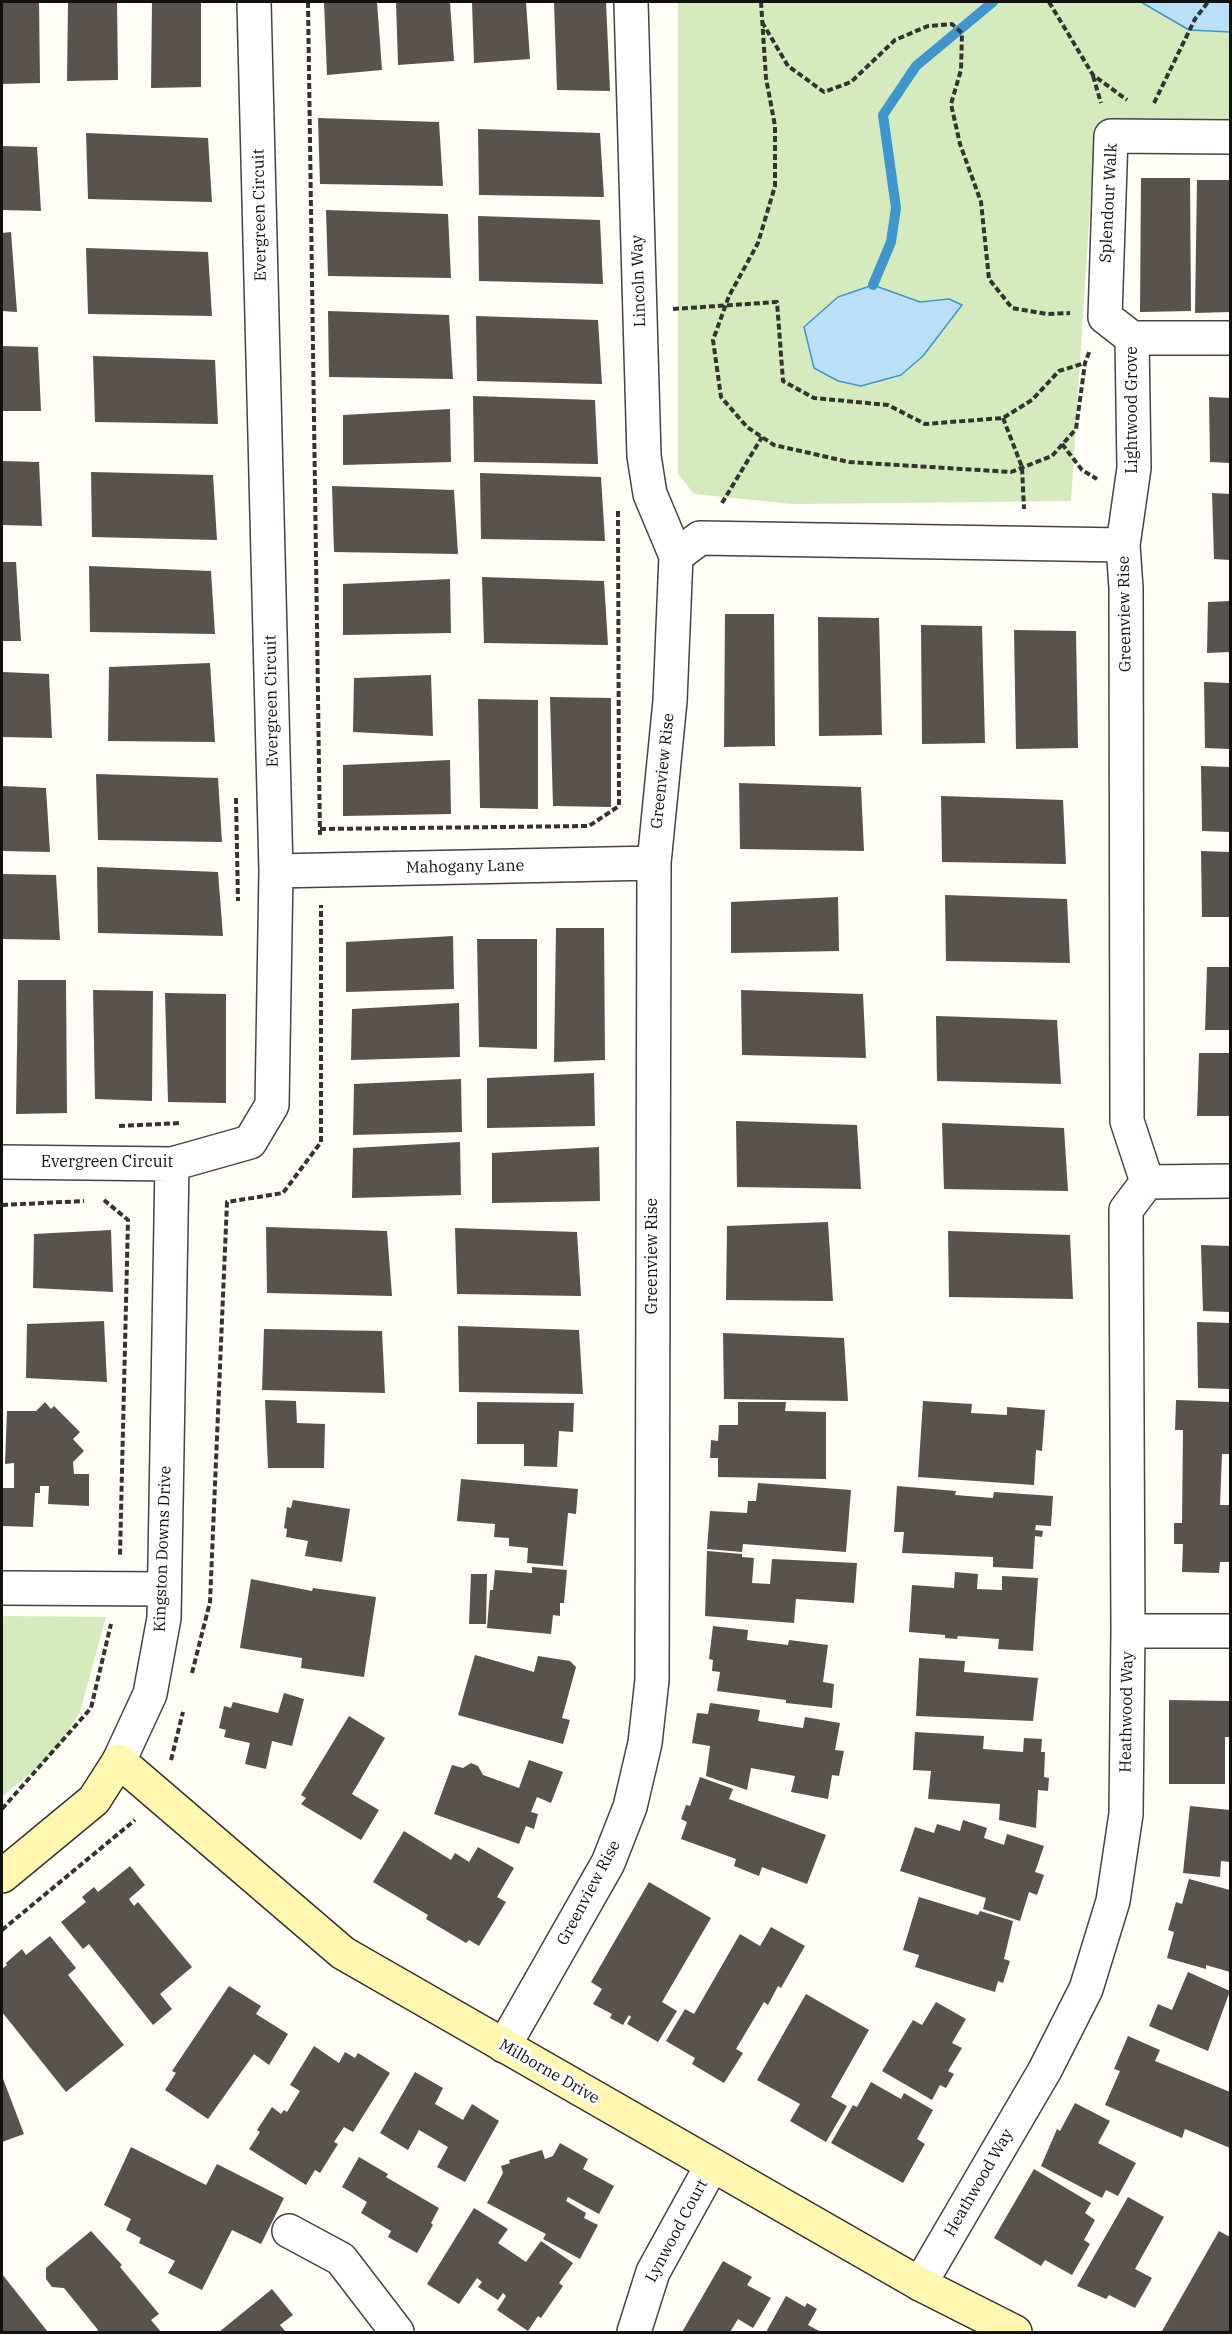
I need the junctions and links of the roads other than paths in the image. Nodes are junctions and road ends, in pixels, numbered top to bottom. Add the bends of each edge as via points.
1 (255, 2) edge
2 (631, 2) edge
3 (1230, 137) edge
4 (1132, 338) junction
5 (1230, 338) edge
6 (1123, 545) junction
7 (688, 547) junction
8 (654, 863) junction
9 (276, 872) junction
10 (2, 1162) edge
11 (172, 1164) junction
12 (1230, 1181) edge
13 (1147, 1182) junction
14 (2, 1588) edge
15 (164, 1588) junction
16 (1128, 1631) junction
17 (1230, 1631) edge
18 (119, 1761) junction
19 (2, 1876) edge
20 (504, 2046) junction
21 (712, 2165) junction
22 (289, 2231) dead end
23 (920, 2284) junction
24 (397, 2332) edge
25 (634, 2332) edge
26 (1015, 2332) edge

1 - 9 street, Evergreen Circuit
2 - 7 street, Lincoln Way via 644,456 650,494
3 - 4 street, Splendour Walk via 1110,136 1105,317
4 - 5 street, Lightwood Grove
4 - 6 street, Lightwood Grove via 1134,468
6 - 7 street, Greenview Rise
6 - 13 street, Greenview Rise via 1127,1121
7 - 8 street, Greenview Rise
8 - 9 street, Mahogany Lane
8 - 20 street, Greenview Rise via 652,1680 645,1743 630,1807 608,1863
9 - 11 street, Evergreen Circuit via 272,1105 250,1142
10 - 11 street, Evergreen Circuit
11 - 15 street, Kingston Downs Drive
12 - 13 street
13 - 16 street, Heathwood Way via 1126,1210
14 - 15 street
15 - 18 street, Kingston Downs Drive via 164,1618 150,1694
16 - 17 street
16 - 23 street, Heathwood Way via 1126,1814 1113,1901 1086,1989 1045,2070
18 - 19 street, Kingston Downs Drive via 94,1800
18 - 20 street, Milborne Drive via 343,1953
20 - 21 street, Milborne Drive
21 - 23 street, Milborne Drive
21 - 25 street, Lynwood Court via 653,2272
22 - 24 street via 341,2259
23 - 26 street, Milborne Drive

